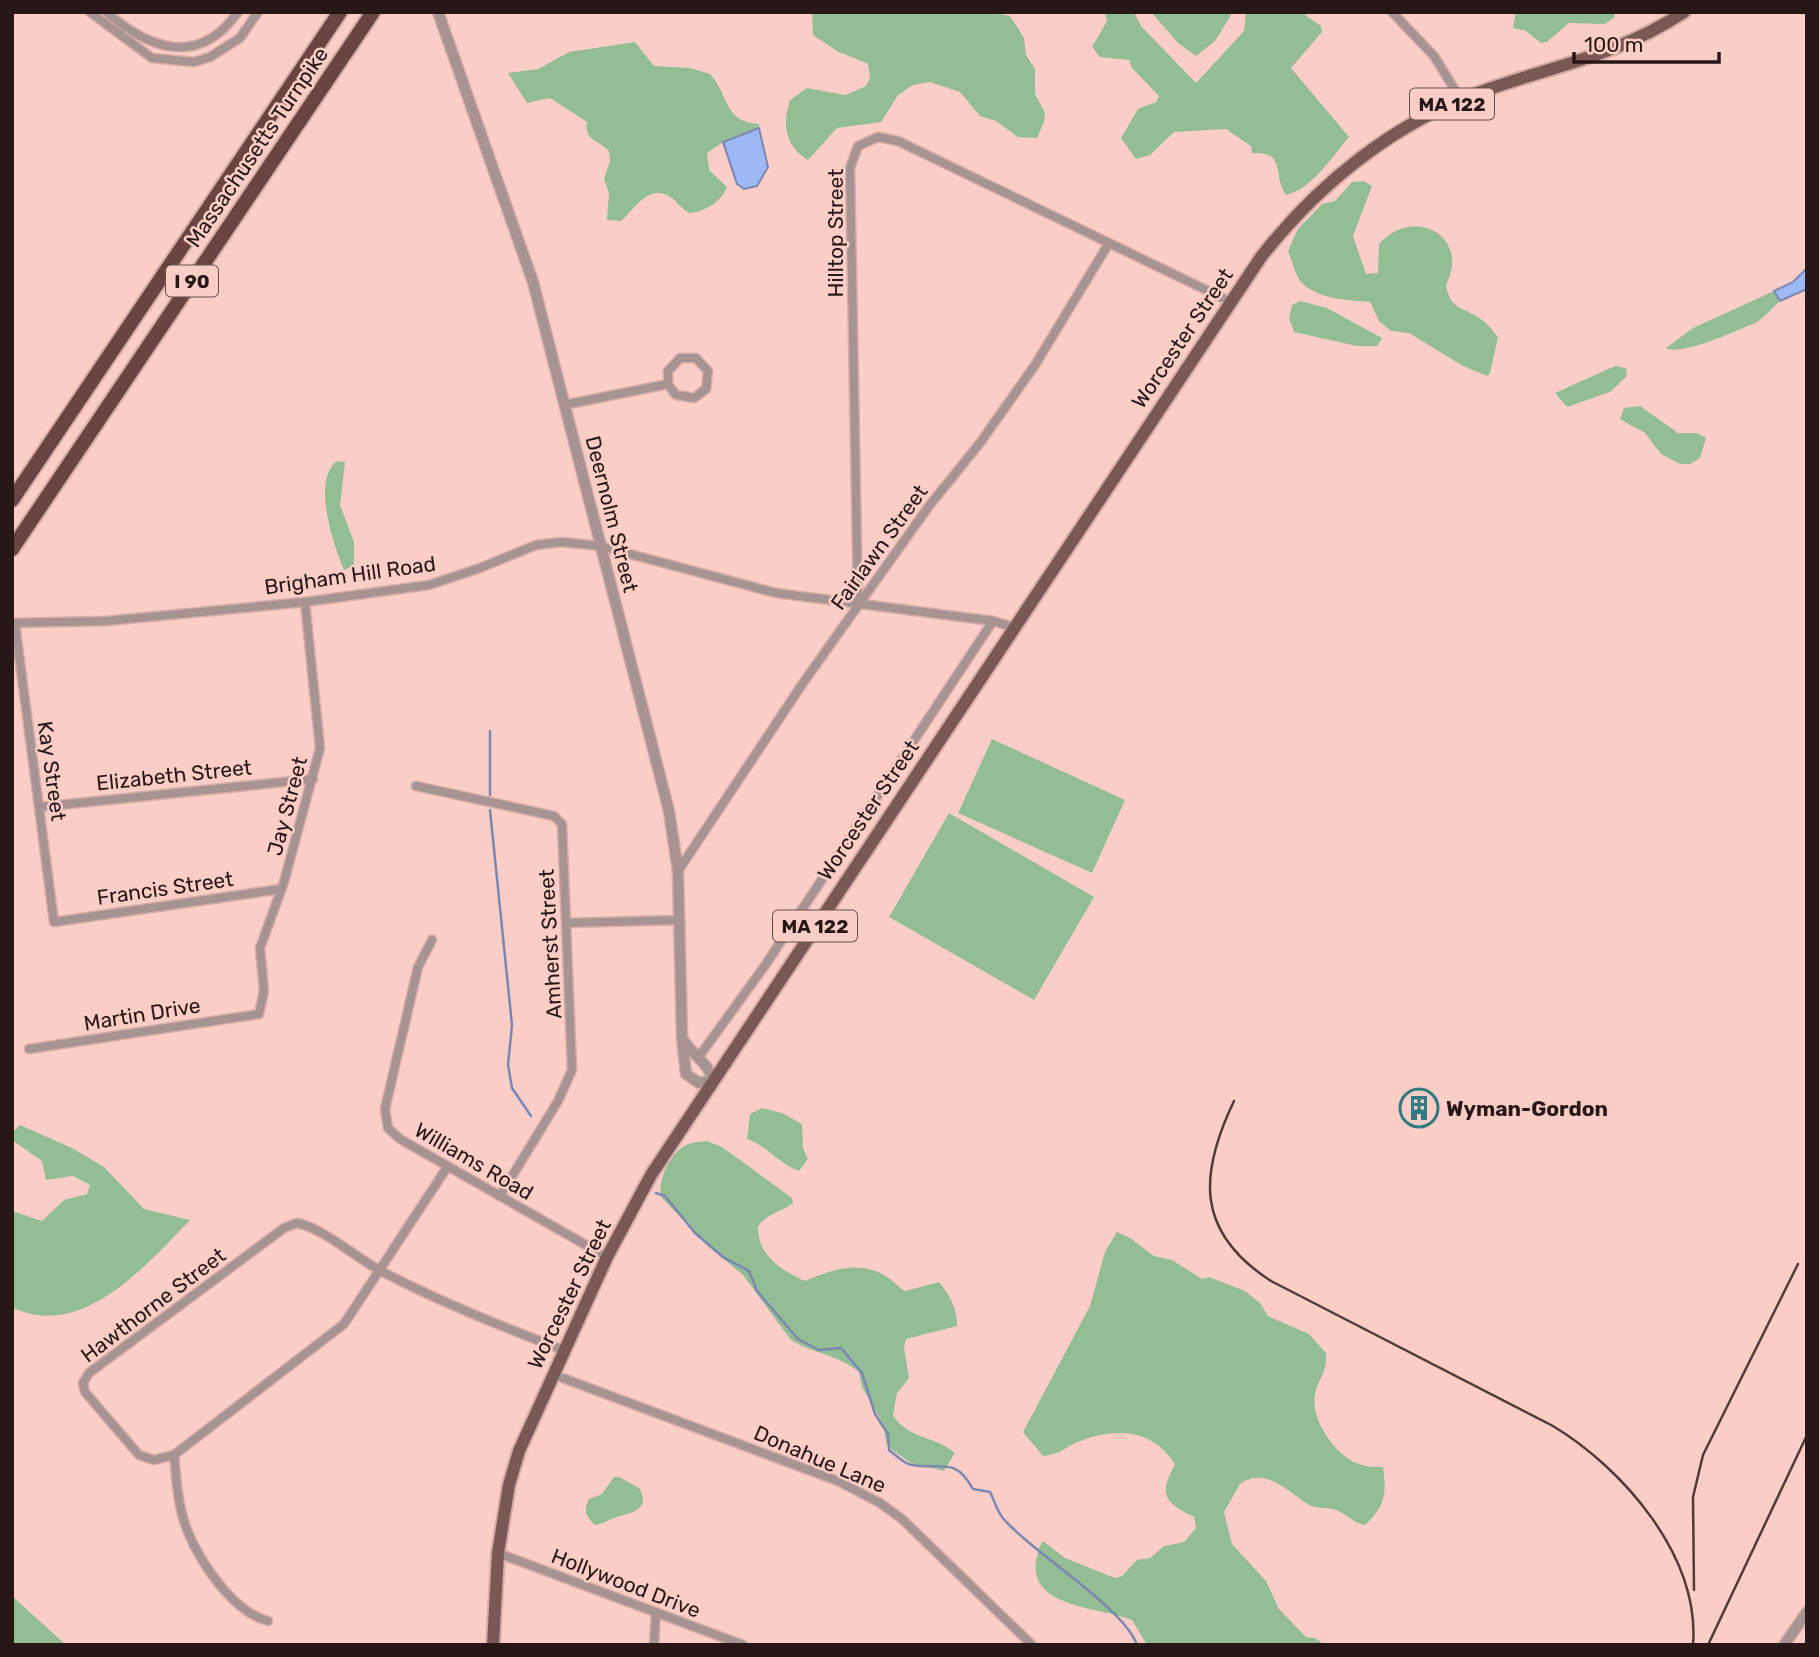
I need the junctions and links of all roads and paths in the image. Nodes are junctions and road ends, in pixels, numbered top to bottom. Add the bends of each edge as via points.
1 (90, 12) edge
2 (106, 12) edge
3 (238, 12) edge
4 (258, 12) edge
5 (340, 12) edge
6 (373, 12) edge
7 (438, 12) edge
8 (1392, 12) edge
9 (1684, 12) edge
10 (1461, 100) junction
11 (1109, 243) junction
12 (1229, 301) junction
13 (668, 384) junction
14 (564, 405) junction
15 (12, 500) edge
16 (600, 546) junction
17 (12, 549) edge
18 (305, 603) junction
19 (858, 605) junction
20 (993, 621) junction
21 (14, 624) edge
22 (1013, 627) junction
23 (313, 779) junction
24 (416, 786) dead end
25 (40, 807) junction
26 (678, 871) junction
27 (281, 889) junction
28 (678, 920) junction
29 (54, 922) joint
30 (567, 923) junction
31 (432, 940) dead end
32 (259, 1014) joint
33 (682, 1038) junction
34 (29, 1049) dead end
35 (698, 1058) junction
36 (713, 1080) junction
37 (448, 1166) junction
38 (500, 1196) junction
39 (607, 1257) junction
40 (377, 1269) junction
41 (563, 1350) junction
42 (552, 1374) junction
43 (174, 1455) junction
44 (498, 1553) junction
45 (656, 1612) junction
46 (1807, 1612) edge
47 (268, 1621) dead end
48 (493, 1645) edge
49 (654, 1645) edge
50 (743, 1645) edge
51 (1032, 1645) edge
52 (1784, 1645) edge

1 - 4 street via 152,58 194,62 240,38
2 - 3 street via 143,40 171,47 198,44 224,32
5 - 15 highway, Massachusetts Turnpike / I 90
6 - 17 highway, Massachusetts Turnpike / I 90
7 - 14 street, Deernolm Street via 533,282
8 - 10 street via 1433,56
9 - 10 main road, MA 122 via 1627,45
10 - 12 main road, Worcester Street / MA 122 via 1395,134 1350,166 1309,202
11 - 12 street, Hilltop Street
11 - 19 street, Fairlawn Street via 1029,374
11 - 19 street, Hilltop Street via 891,139 872,139 853,152
12 - 22 main road, Worcester Street / MA 122
13 - 13 street via 670,367 684,357 700,360 708,371 706,389 694,398 680,397
13 - 14 street
14 - 16 street, Deernolm Street
16 - 18 street, Brigham Hill Road via 543,543 429,585
16 - 19 street, Brigham Hill Road via 760,590
16 - 26 street, Deernolm Street via 669,811
18 - 21 street, Brigham Hill Road via 106,621
18 - 23 street, Jay Street via 320,736
19 - 20 street, Brigham Hill Road
19 - 26 street, Fairlawn Street
20 - 22 street, Brigham Hill Road
20 - 35 street via 766,964
21 - 25 street, Kay Street
22 - 36 main road, Worcester Street / MA 122
23 - 25 street, Elizabeth Street
23 - 27 street, Jay Street
24 - 30 street, Amherst Street via 559,818
25 - 29 street, Kay Street
26 - 28 street, Deernolm Street
27 - 29 street, Francis Street
27 - 32 street, Jay Street via 259,953 264,991
28 - 30 street
28 - 33 street, Deernolm Street
30 - 38 street, Amherst Street via 572,1070
31 - 37 street, Williams Road via 418,967 385,1120 400,1139
32 - 34 street, Martin Drive
33 - 35 street
33 - 36 street, Deernolm Street via 686,1074 699,1083
35 - 36 street via 710,1068
36 - 39 main road, Worcester Street / MA 122 via 651,1175
37 - 38 street, Williams Road
37 - 40 street
38 - 39 street, Williams Road
39 - 41 main road, Worcester Street / MA 122
40 - 41 street via 447,1305
40 - 43 street via 350,1318 332,1336
40 - 43 street, Hawthorne Street via 310,1228 293,1224 87,1376 83,1383 86,1395 133,1449 150,1460
41 - 42 main road, Worcester Street / MA 122
42 - 44 main road, Worcester Street / MA 122 via 513,1468
42 - 51 street, Donahue Lane via 838,1481 880,1503
43 - 47 street via 182,1516 194,1545 233,1601
44 - 45 street, Hollywood Drive
44 - 48 main road, Worcester Street / MA 122
45 - 49 street
45 - 50 street, Hollywood Drive
46 - 52 street

